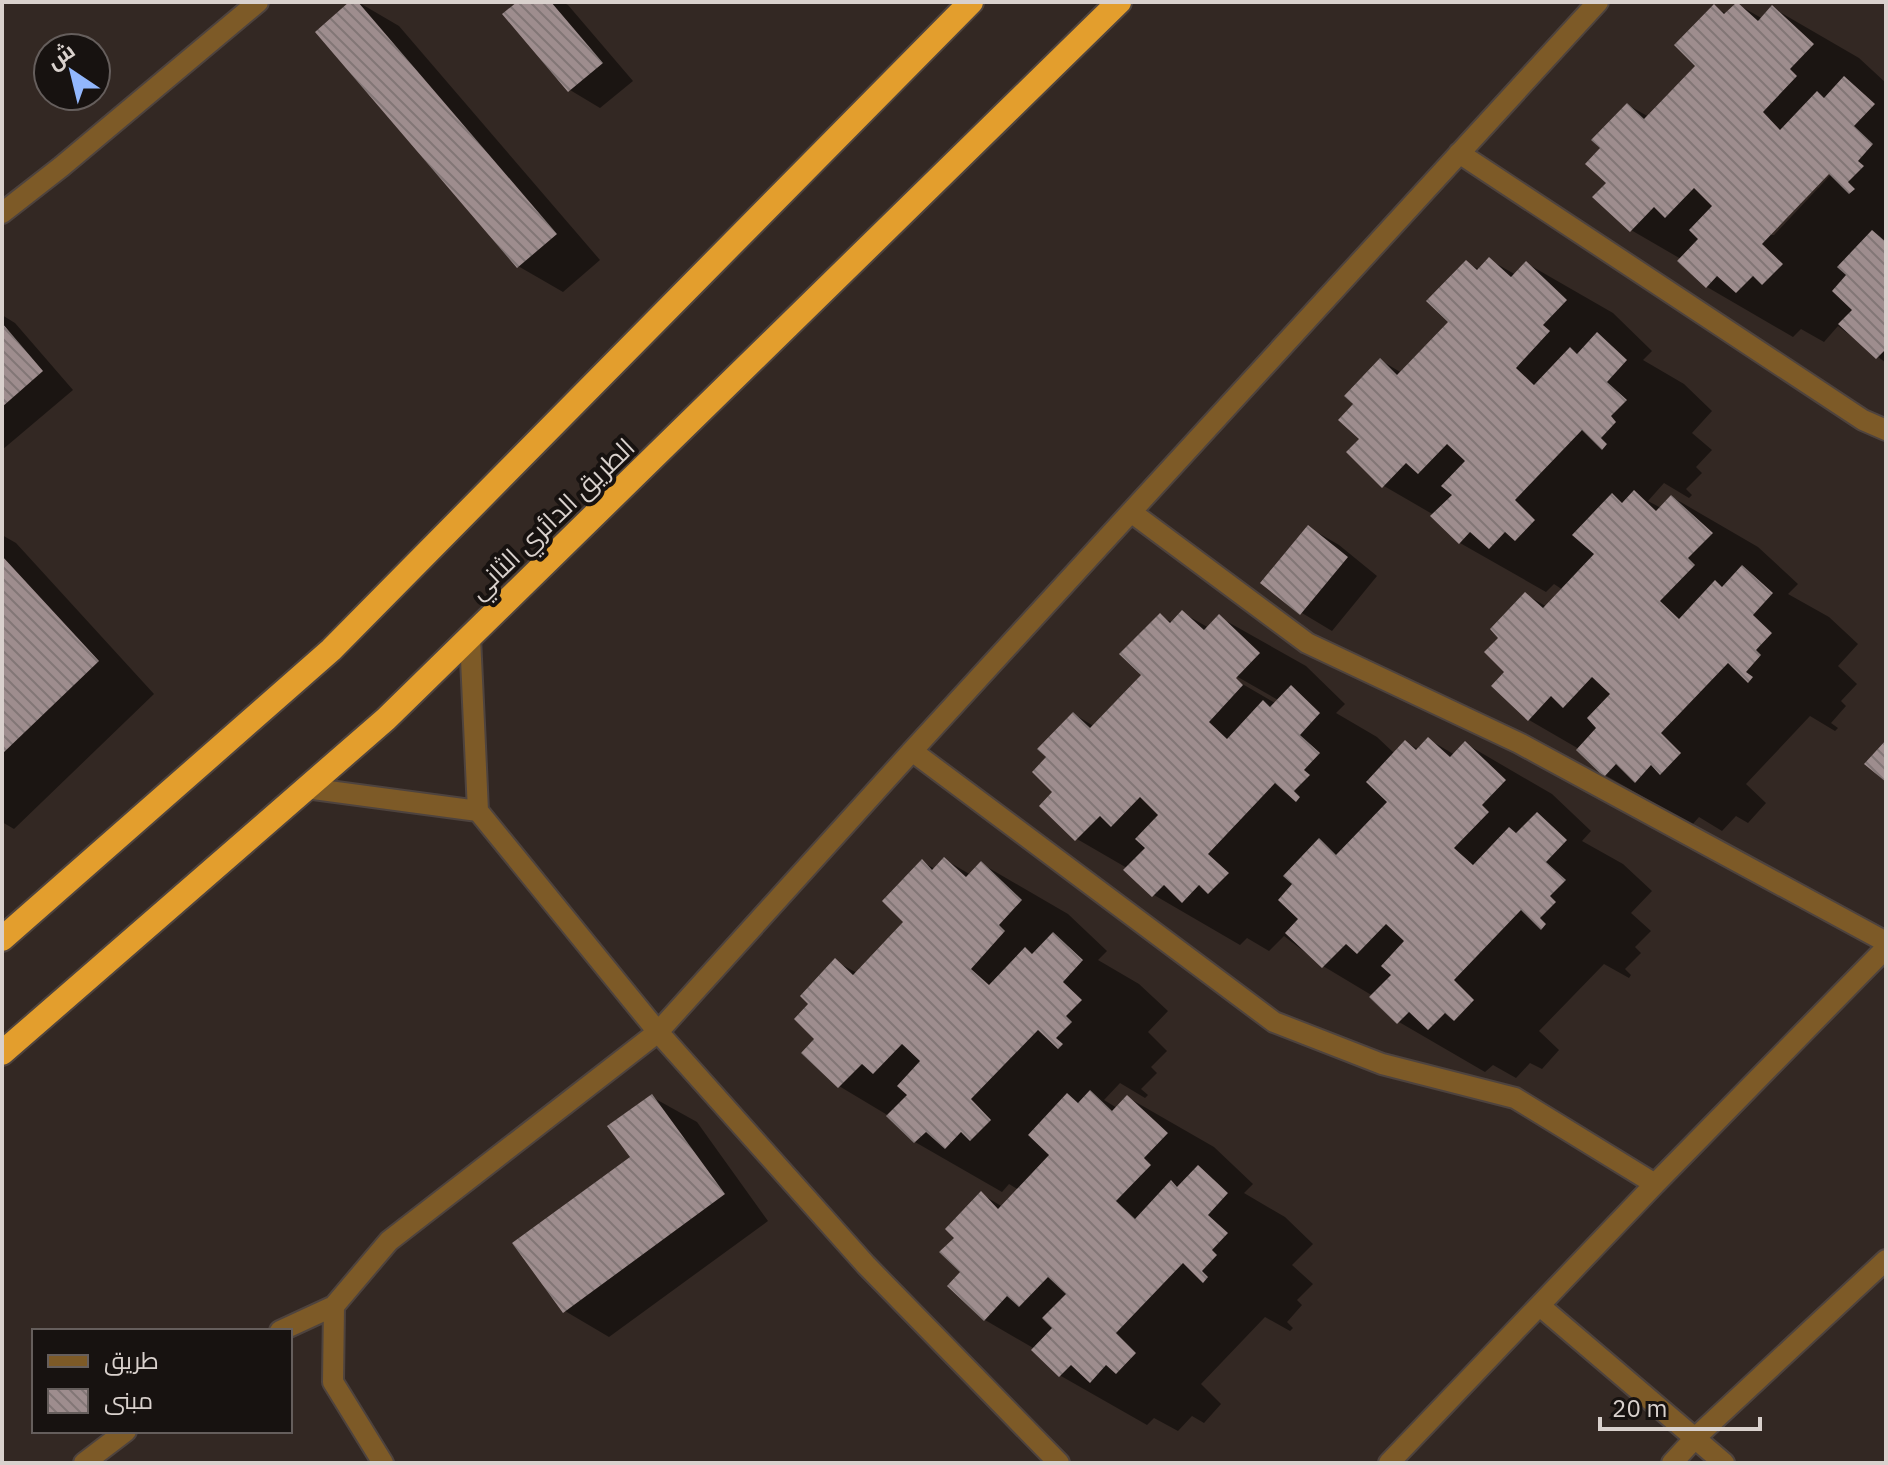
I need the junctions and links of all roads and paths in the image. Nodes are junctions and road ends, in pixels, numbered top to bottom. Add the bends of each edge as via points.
1 (258, 2) edge
2 (971, 2) edge
3 (1119, 2) edge
4 (1598, 2) edge
5 (1459, 153) junction
6 (2, 213) edge
7 (1886, 430) edge
8 (1131, 512) junction
9 (470, 637) junction
10 (912, 751) junction
11 (306, 788) junction
12 (478, 811) junction
13 (2, 939) edge
14 (1886, 945) edge
15 (658, 1032) junction
16 (2, 1053) edge
17 (1655, 1184) junction
18 (1886, 1260) edge
19 (334, 1306) junction
20 (1540, 1306) junction
21 (284, 1329) edge
22 (123, 1433) edge
23 (1695, 1438) junction
24 (381, 1462) edge
25 (84, 1463) edge
26 (1059, 1463) edge
27 (1389, 1463) edge
28 (1672, 1463) edge
29 (1724, 1463) edge

1 - 6 street
2 - 13 highway via 331,650
3 - 9 highway, الطريق الدائري الثاني
4 - 5 street
5 - 7 street via 1863,420
5 - 8 street
8 - 10 street
8 - 14 street via 1307,643 1519,743
9 - 11 highway, الطريق الدائري الثاني
9 - 12 street
10 - 15 street
10 - 17 street via 1274,1022 1382,1064 1515,1098
11 - 12 street
11 - 16 highway, الطريق الدائري الثاني
12 - 15 street
14 - 17 street
15 - 19 street via 389,1241
15 - 26 street via 866,1265
17 - 20 street
18 - 23 street
19 - 21 street
19 - 24 street via 333,1382
20 - 23 street
20 - 27 street
22 - 25 street
23 - 28 street
23 - 29 street

